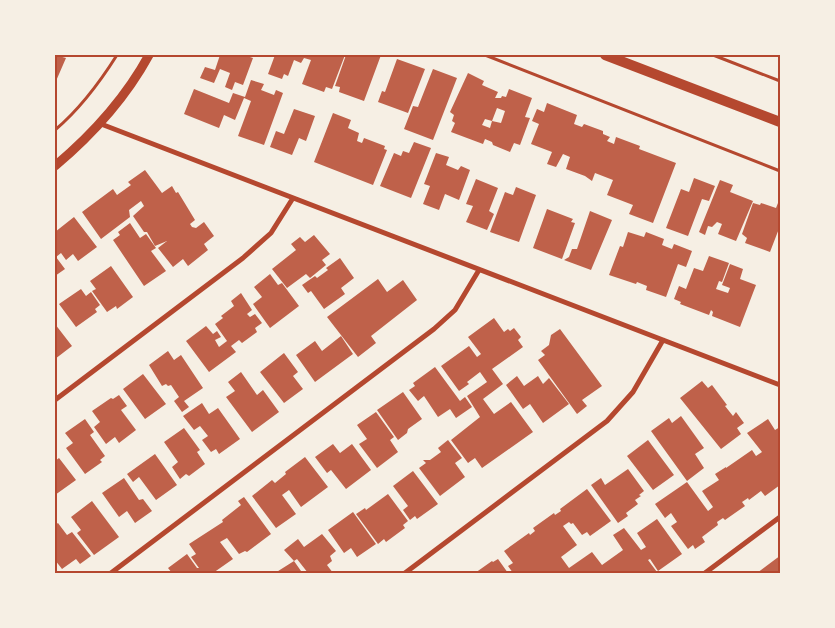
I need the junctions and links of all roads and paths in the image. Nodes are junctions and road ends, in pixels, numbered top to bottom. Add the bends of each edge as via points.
1 (117, 55) edge
2 (149, 55) edge
3 (485, 55) edge
4 (605, 55) edge
5 (713, 55) edge
6 (780, 81) edge
7 (780, 122) edge
8 (101, 124) junction
9 (55, 130) edge
10 (55, 166) edge
11 (780, 171) edge
12 (293, 198) junction
13 (480, 270) junction
14 (663, 340) junction
15 (780, 385) edge
16 (55, 400) edge
17 (780, 517) edge
18 (111, 573) edge
19 (405, 573) edge
20 (705, 573) edge

1 - 9 path via 99,83
2 - 8 street via 130,87
3 - 11 path
4 - 7 main road
5 - 6 path
8 - 10 street
8 - 12 street
12 - 13 street
12 - 16 street via 271,233 243,258
13 - 14 street
13 - 18 street via 455,310 434,329
14 - 15 street
14 - 19 street via 633,392 607,421
17 - 20 street

